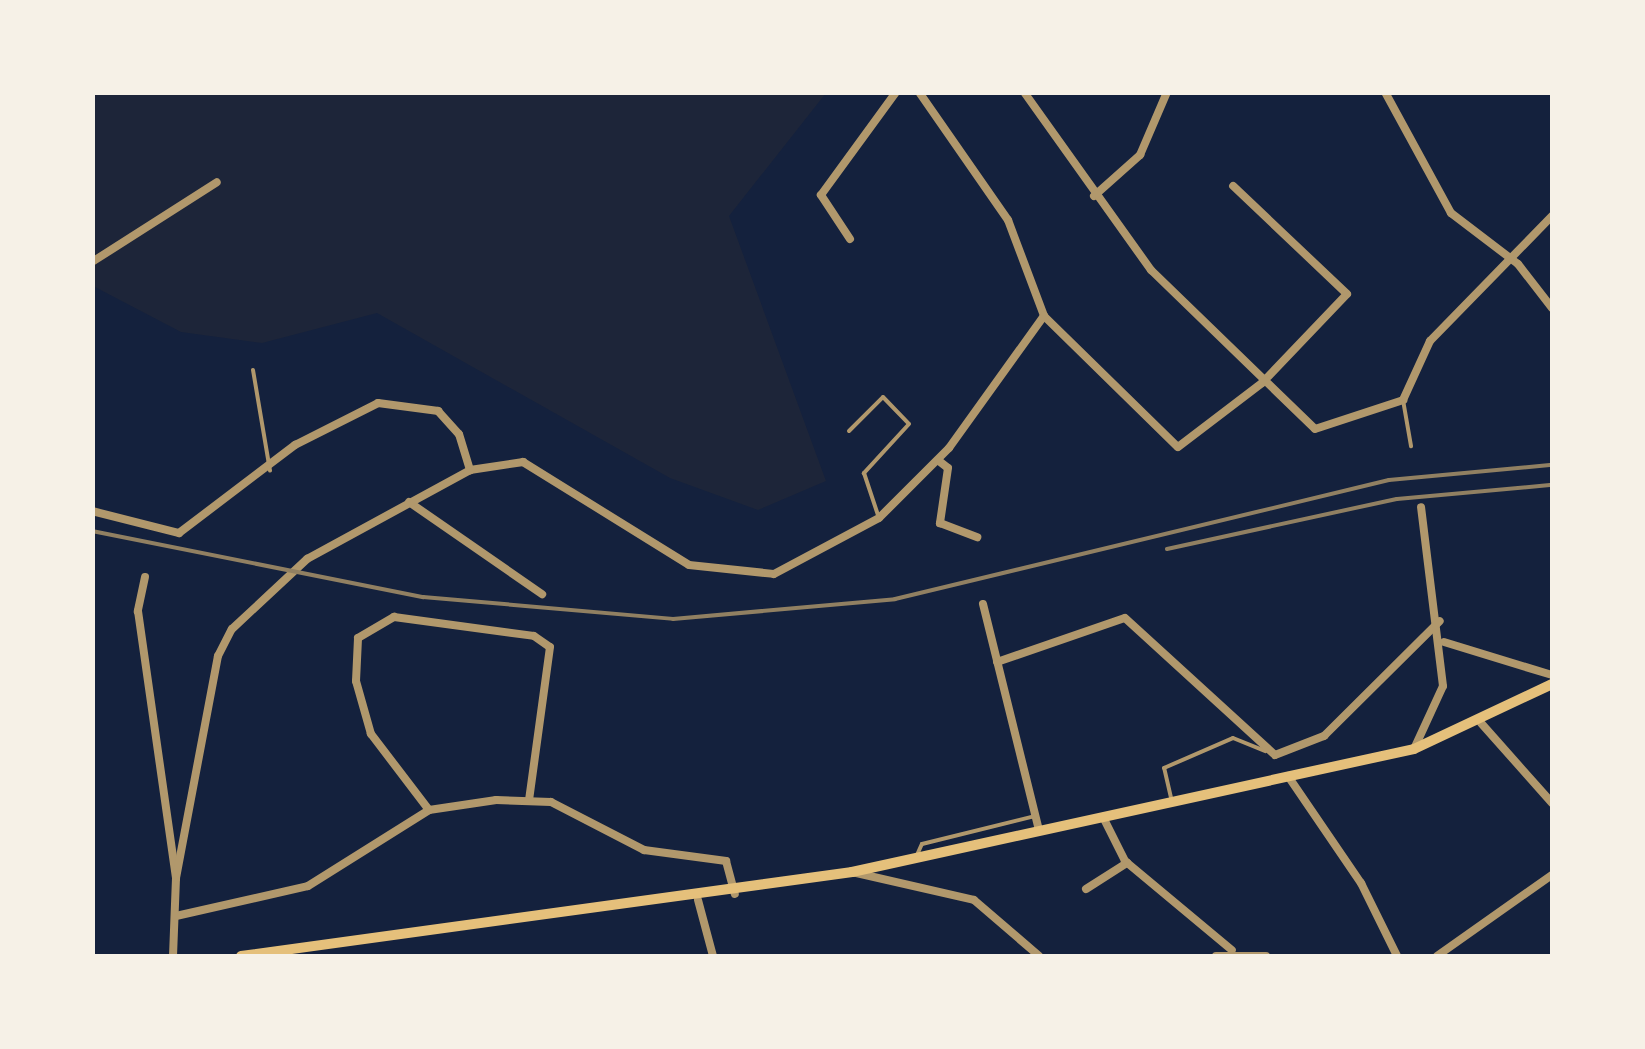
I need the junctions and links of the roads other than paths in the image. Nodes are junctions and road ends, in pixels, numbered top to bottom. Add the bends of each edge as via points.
1 (896, 92) edge
2 (919, 92) edge
3 (1024, 92) edge
4 (1168, 92) edge
5 (1386, 92) edge
6 (217, 182) dead end
7 (1232, 186) dead end
8 (1094, 196) junction
9 (1552, 216) edge
10 (850, 239) dead end
11 (1508, 259) junction
12 (92, 262) edge
13 (1552, 308) edge
14 (1044, 316) junction
15 (253, 370) dead end
16 (1262, 383) junction
17 (1403, 400) junction
18 (850, 431) dead end
19 (1411, 446) dead end
20 (939, 461) junction
21 (470, 470) junction
22 (270, 471) junction
23 (408, 502) junction
24 (1422, 507) dead end
25 (92, 511) edge
26 (879, 518) junction
27 (976, 537) dead end
28 (145, 577) dead end
29 (542, 594) dead end
30 (982, 604) dead end
31 (1440, 621) junction
32 (1444, 642) junction
33 (997, 662) junction
34 (1552, 675) edge
35 (1552, 684) edge
36 (1480, 723) junction
37 (1414, 748) junction
38 (1275, 755) junction
39 (1284, 777) junction
40 (529, 800) junction
41 (1172, 802) junction
42 (1552, 803) edge
43 (429, 810) junction
44 (1036, 816) junction
45 (1103, 817) junction
46 (1039, 831) junction
47 (917, 858) junction
48 (1126, 863) junction
49 (852, 872) junction
50 (1552, 874) edge
51 (176, 878) junction
52 (1086, 888) dead end
53 (736, 894) junction
54 (698, 900) junction
55 (176, 916) junction
56 (1232, 950) junction
57 (173, 956) edge
58 (240, 956) edge
59 (713, 956) edge
60 (1040, 956) edge
61 (1216, 956) edge
62 (1266, 956) edge
63 (1398, 956) edge
64 (1437, 956) edge

1 - 10 street via 821,195
2 - 14 street via 1008,220
3 - 8 street
4 - 8 street via 1140,155
5 - 11 street via 1451,213
6 - 12 street
7 - 16 street via 1347,294
8 - 16 street via 1151,270
9 - 11 street
11 - 13 street
11 - 17 street via 1430,341
14 - 16 street via 1178,448
14 - 20 street
15 - 22 lane
16 - 17 street via 1316,430
17 - 19 lane
18 - 26 lane via 883,397 909,424 864,473
20 - 26 street
20 - 27 street via 948,468 940,523
21 - 22 street via 459,434 438,411 378,403 295,445
21 - 23 street
21 - 26 street via 523,462 656,550 717,574 774,574
22 - 25 street via 190,529 161,533
23 - 29 street
23 - 51 street via 307,559 232,629 218,656
24 - 31 street
28 - 51 street via 138,611
30 - 33 street
31 - 32 street
31 - 38 street via 1324,736
32 - 34 street
32 - 37 street via 1443,686
33 - 38 street via 1125,618
33 - 44 street
35 - 36 main road
36 - 37 main road
36 - 42 street
37 - 39 main road
38 - 39 street
38 - 41 lane via 1233,738 1164,768
39 - 41 main road
39 - 63 street via 1361,883
40 - 43 street
40 - 43 street via 550,647 534,636 394,617 358,638 356,680 371,734
40 - 53 street via 577,810 644,850 726,861
41 - 45 main road
43 - 55 street via 332,876
44 - 46 street
44 - 47 lane via 922,844
45 - 46 main road
45 - 48 street
46 - 47 main road
47 - 49 main road
48 - 52 street
48 - 56 street
49 - 53 main road
49 - 60 street via 967,897
50 - 64 street
51 - 55 street
53 - 54 main road
54 - 58 main road
54 - 59 street
55 - 57 street
56 - 61 street
56 - 62 street

